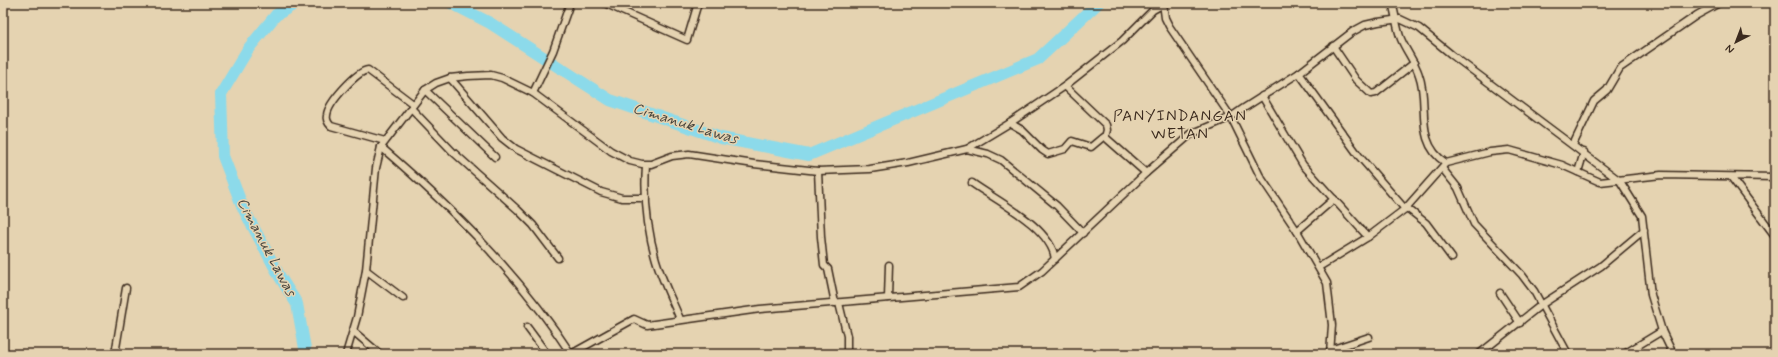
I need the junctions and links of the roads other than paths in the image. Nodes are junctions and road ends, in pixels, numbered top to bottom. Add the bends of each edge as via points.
1 (570, 3) edge
2 (604, 3) edge
3 (698, 3) edge
4 (1719, 3) edge
5 (1163, 4) edge
6 (1394, 12) edge
7 (1333, 46) junction
8 (1414, 63) junction
9 (1299, 72) junction
10 (450, 78) junction
11 (1065, 86) junction
12 (425, 90) junction
13 (533, 93) junction
14 (1262, 96) junction
15 (412, 106) junction
16 (1231, 117) junction
17 (1010, 123) junction
18 (1105, 137) junction
19 (385, 141) junction
20 (1573, 145) junction
21 (381, 147) junction
22 (967, 149) junction
23 (1584, 152) junction
24 (495, 157) dead end
25 (646, 165) junction
26 (1444, 166) junction
27 (818, 171) junction
28 (1578, 172) junction
29 (1146, 173) junction
30 (1731, 177) junction
31 (1775, 177) edge
32 (1624, 180) junction
33 (972, 183) dead end
34 (646, 198) junction
35 (1334, 199) junction
36 (1406, 208) junction
37 (1644, 230) junction
38 (1297, 231) junction
39 (1083, 232) junction
40 (1775, 236) edge
41 (1368, 237) junction
42 (558, 258) dead end
43 (1452, 258) dead end
44 (1055, 259) junction
45 (889, 265) dead end
46 (1319, 267) junction
47 (366, 270) junction
48 (126, 288) dead end
49 (1500, 293) dead end
50 (403, 298) dead end
51 (888, 298) junction
52 (837, 303) junction
53 (1541, 305) junction
54 (680, 320) junction
55 (1520, 323) junction
56 (527, 326) dead end
57 (353, 331) junction
58 (1662, 331) junction
59 (1369, 338) dead end
60 (1330, 352) edge
61 (1483, 353) edge
62 (115, 354) edge
63 (346, 354) edge
64 (380, 354) edge
65 (547, 354) edge
66 (571, 354) edge
67 (847, 354) edge
68 (1568, 354) edge
69 (1624, 354) edge
70 (1673, 354) edge

1 - 13 street via 553,51
2 - 3 street via 687,40
4 - 20 street via 1697,15 1620,68 1607,90 1594,102
5 - 11 street via 1153,10 1122,41
5 - 16 street via 1169,26
6 - 7 street via 1388,19 1365,25
6 - 8 street via 1401,40
6 - 20 street via 1419,28
7 - 8 street via 1356,80 1371,94 1376,93
7 - 9 street
8 - 26 street via 1421,82 1427,137
9 - 14 street
9 - 36 street via 1359,156
10 - 12 street
10 - 13 street via 491,76 502,78
10 - 34 street via 502,138 516,149 600,192 622,198
11 - 17 street
11 - 18 street via 1106,125
12 - 15 street
12 - 24 street
13 - 25 street via 611,151 630,161
14 - 16 street
14 - 35 street via 1303,165
15 - 19 street
15 - 19 street via 368,70 357,76 330,105 327,115 331,126
15 - 42 street via 453,152 533,224
16 - 29 street via 1191,134
16 - 38 street via 1260,176
17 - 18 street via 1022,130 1048,154 1065,149 1072,141 1091,147
17 - 22 street
18 - 29 street
19 - 21 street
20 - 23 street
21 - 47 street via 376,168
21 - 66 street via 451,210 508,270
22 - 27 street via 870,169
22 - 39 street via 1001,160 1057,206
23 - 28 street
23 - 32 street
25 - 27 street via 668,157 688,154
25 - 34 street
26 - 28 street via 1490,152 1509,150
26 - 36 street
26 - 53 street via 1458,188 1474,224 1522,275 1534,290
27 - 52 street via 824,265 828,269
28 - 32 street via 1596,182
29 - 39 street
30 - 31 street
30 - 32 street via 1661,175
30 - 40 street
32 - 37 street via 1639,208
33 - 44 street via 1038,229 1053,247
34 - 54 street via 656,259
35 - 38 street
35 - 41 street
36 - 41 street
36 - 43 street via 1426,224
37 - 53 street via 1601,266
37 - 58 street via 1651,295
38 - 46 street
39 - 44 street
41 - 46 street
44 - 51 street via 1031,279 1015,288
45 - 51 street
46 - 60 street via 1330,295
47 - 50 street
47 - 57 street
48 - 62 street
49 - 55 street
51 - 52 street
52 - 54 street via 760,308
52 - 67 street via 847,336
53 - 55 street
53 - 68 street
54 - 66 street via 644,325 636,319 632,320
55 - 61 street
56 - 65 street
57 - 63 street
57 - 64 street
58 - 69 street
58 - 70 street
59 - 60 street

